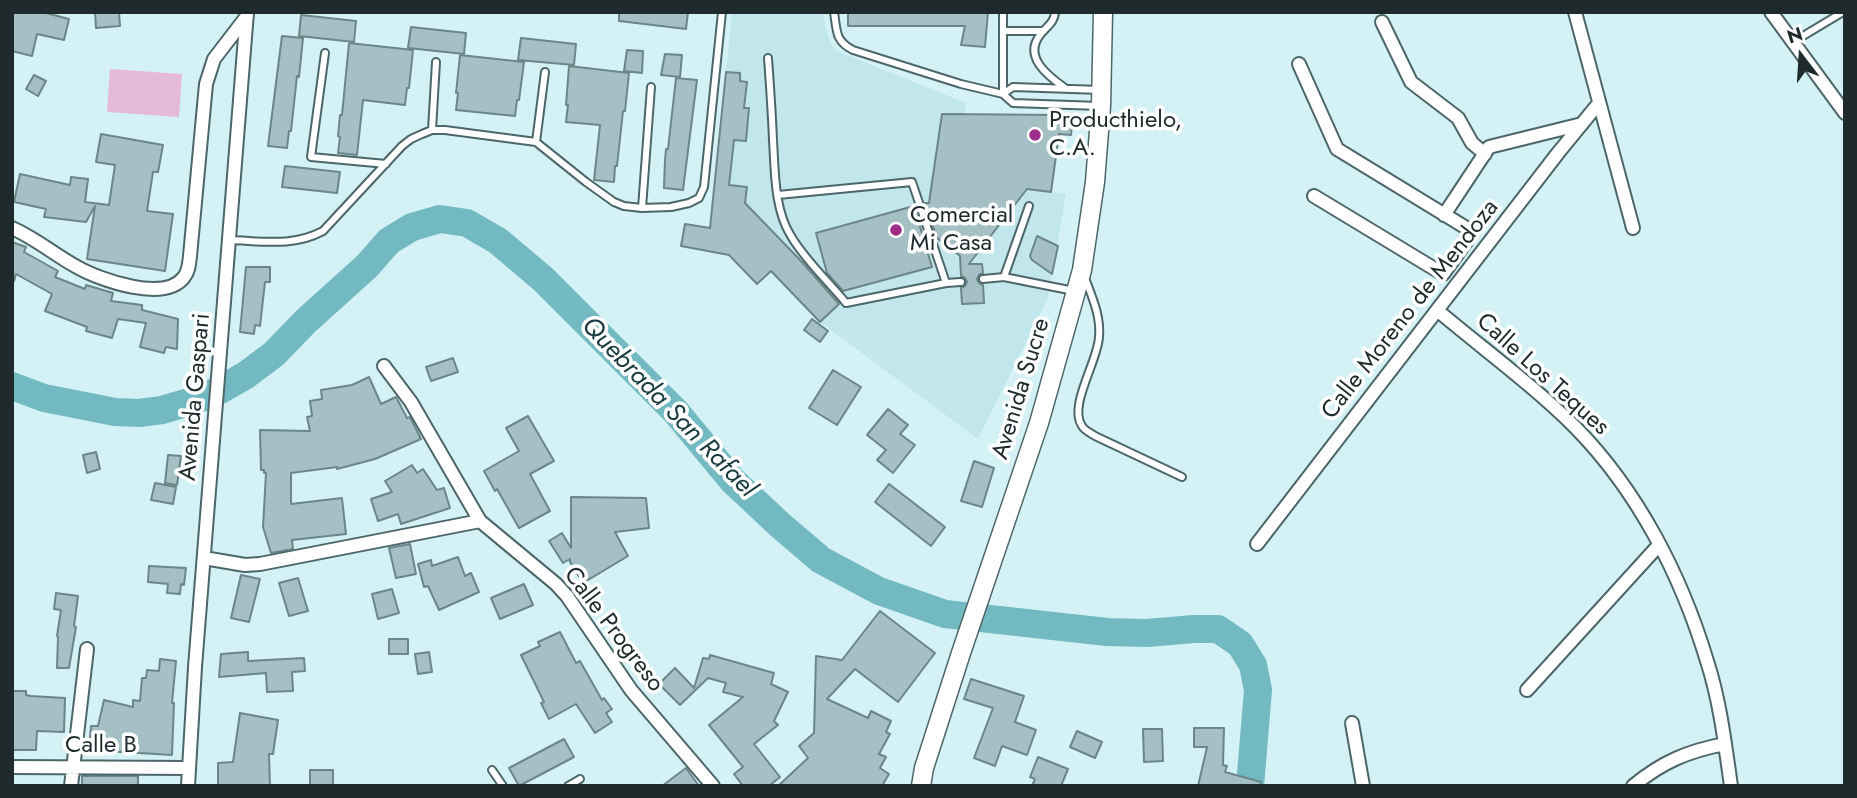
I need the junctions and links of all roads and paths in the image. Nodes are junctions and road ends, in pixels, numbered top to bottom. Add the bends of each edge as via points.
1 (722, 12) edge
2 (834, 12) edge
3 (1003, 12) edge
4 (1055, 12) edge
5 (1102, 12) edge
6 (1575, 12) edge
7 (1771, 12) edge
8 (1843, 12) edge
9 (247, 14) edge
10 (1382, 22) dead end
11 (1003, 31) junction
12 (1044, 32) junction
13 (1793, 42) junction
14 (325, 53) dead end
15 (768, 58) dead end
16 (436, 62) dead end
17 (1298, 64) dead end
18 (545, 72) dead end
19 (651, 87) dead end
20 (1066, 89) junction
21 (1003, 94) junction
22 (1101, 98) junction
23 (1599, 103) junction
24 (1844, 110) edge
25 (1582, 124) junction
26 (432, 130) junction
27 (537, 142) junction
28 (1485, 154) junction
29 (386, 164) junction
30 (778, 195) junction
31 (1314, 196) dead end
32 (1029, 206) dead end
33 (642, 208) junction
34 (1444, 215) junction
35 (12, 228) edge
36 (1633, 228) dead end
37 (230, 240) junction
38 (1082, 270) junction
39 (1004, 277) junction
40 (983, 279) dead end
41 (961, 282) dead end
42 (946, 283) junction
43 (1076, 292) junction
44 (1437, 310) junction
45 (384, 366) dead end
46 (1182, 477) dead end
47 (480, 521) junction
48 (1256, 544) dead end
49 (1659, 545) junction
50 (204, 558) junction
51 (87, 649) dead end
52 (1527, 690) dead end
53 (1352, 723) dead end
54 (1725, 744) junction
55 (12, 766) edge
56 (73, 767) junction
57 (189, 768) junction
58 (492, 770) dead end
59 (922, 777) edge
60 (580, 779) dead end
61 (71, 786) edge
62 (188, 786) edge
63 (503, 786) edge
64 (568, 786) edge
65 (713, 786) edge
66 (912, 786) edge
67 (1363, 786) edge
68 (1633, 786) edge
69 (1731, 786) edge

1 - 33 lane via 702,193 689,203
2 - 21 lane via 838,37 853,50
3 - 11 lane
4 - 12 lane
5 - 22 street, Avenida Sucre
6 - 23 street
7 - 13 street
8 - 13 lane
9 - 35 street via 214,59 206,84 190,257 180,282 156,289 103,278
9 - 37 street, Avenida Gaspari
10 - 28 street via 1410,82 1458,118 1472,143
11 - 12 lane
11 - 21 lane
12 - 20 lane via 1035,47 1038,63
13 - 24 street
14 - 29 lane via 312,157
15 - 30 lane
16 - 26 lane
17 - 34 street via 1337,149
18 - 27 lane
19 - 33 lane
20 - 21 lane via 1013,88
20 - 22 lane
21 - 22 lane via 1013,103
22 - 38 street, Avenida Sucre
23 - 25 street, Calle Moreno de Mendoza
23 - 36 street
25 - 28 street via 1489,148
25 - 44 street, Calle Moreno de Mendoza
26 - 27 lane
26 - 29 lane via 411,139
27 - 33 lane via 614,202
28 - 34 street
29 - 37 lane via 312,237 296,242
30 - 42 lane via 790,236 846,303
30 - 42 lane via 912,182
31 - 34 street via 1443,274 1473,232
32 - 39 lane
37 - 50 street, Avenida Gaspari
38 - 43 street, Avenida Sucre
38 - 46 lane via 1100,326 1078,408 1080,423 1095,436
39 - 40 lane
39 - 43 lane
41 - 42 lane
43 - 59 street, Avenida Sucre via 1040,423
44 - 48 street, Calle Moreno de Mendoza
44 - 49 street, Calle Los Teques via 1575,427 1615,472
45 - 47 street, Calle Progreso via 411,402
47 - 50 street via 260,564
47 - 65 street, Calle Progreso via 567,596 631,690
49 - 52 street
49 - 54 street, Calle Los Teques via 1708,663
50 - 57 street, Avenida Gaspari
51 - 56 street
53 - 67 street
54 - 68 street via 1684,754
54 - 69 street, Calle Los Teques
55 - 56 street, Calle B
56 - 57 street, Calle B
56 - 61 street
57 - 62 street, Avenida Gaspari
58 - 63 lane
59 - 66 street, Avenida Sucre
60 - 64 lane

